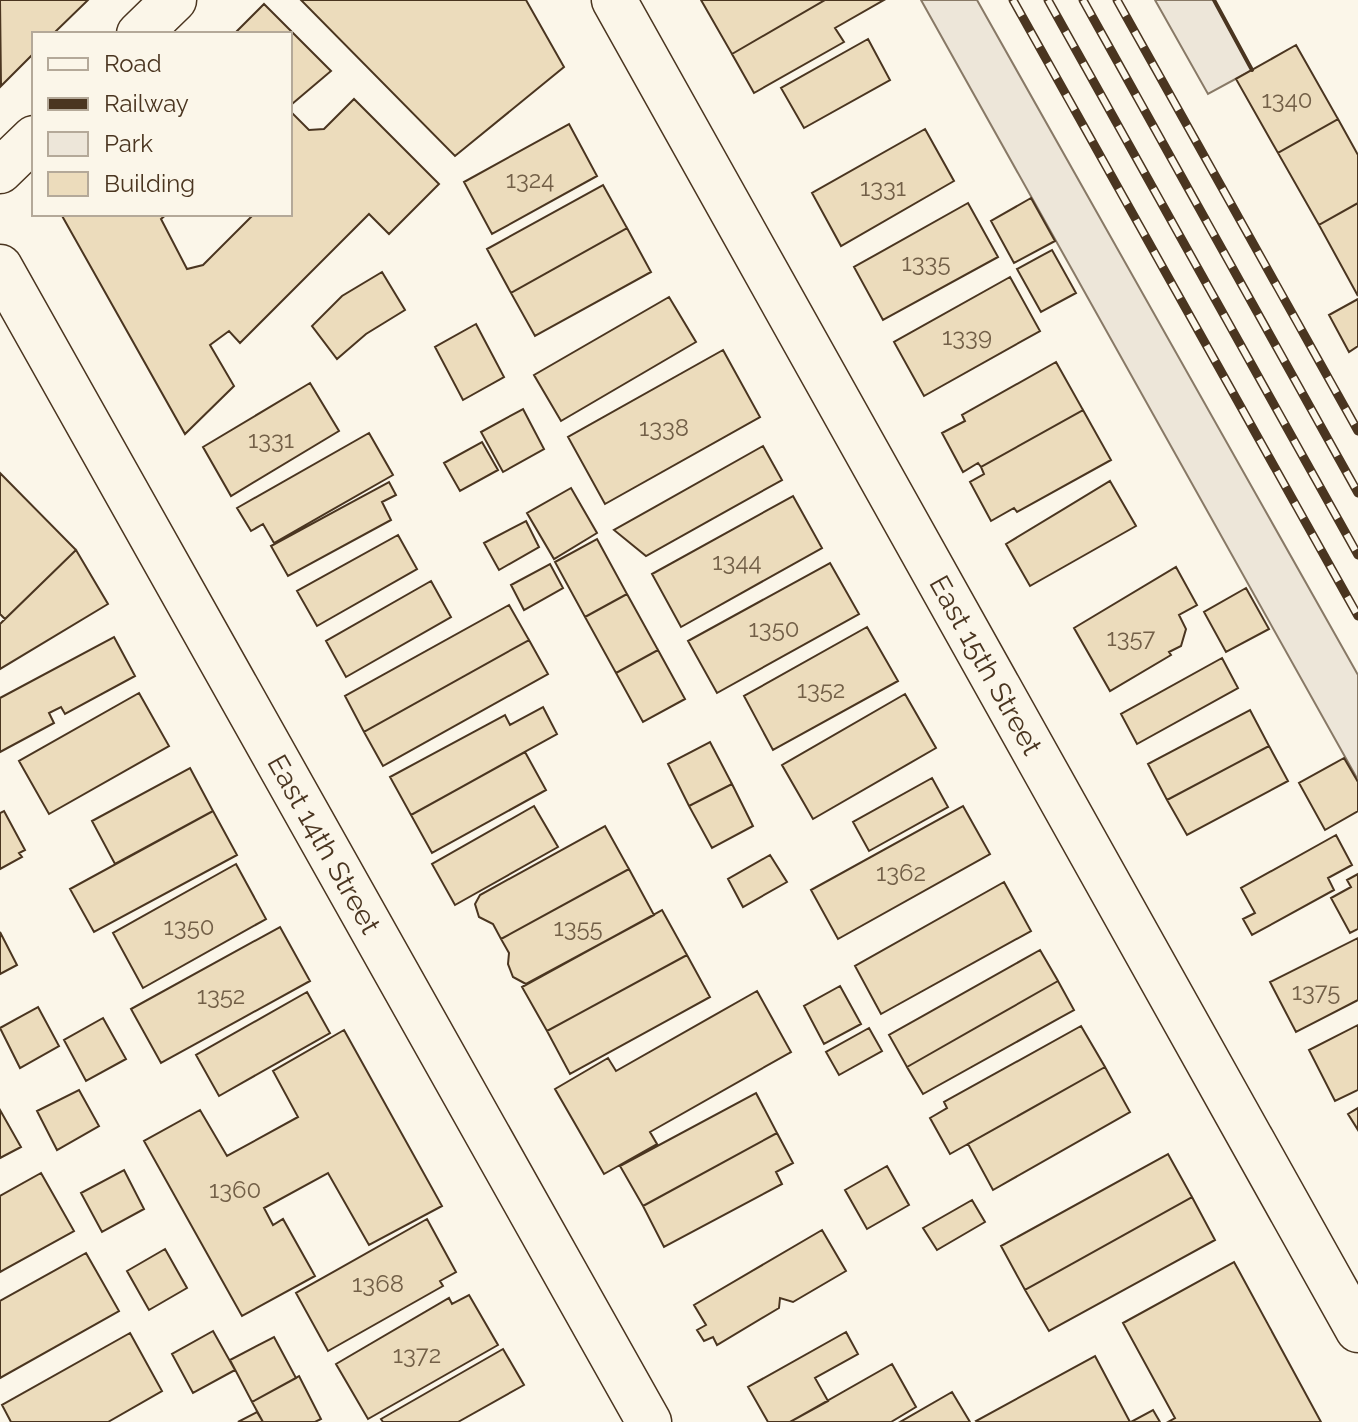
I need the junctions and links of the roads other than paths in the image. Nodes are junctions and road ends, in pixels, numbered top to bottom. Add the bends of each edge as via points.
1 (174, 0) edge
2 (614, 0) edge
3 (141, 32) edge
4 (32, 140) edge
5 (0, 171) edge
6 (0, 267) edge
7 (1358, 1330) edge
8 (649, 1422) edge

1 - 3 street
2 - 7 street, East 15th Street
4 - 5 street
6 - 8 street, East 14th Street

